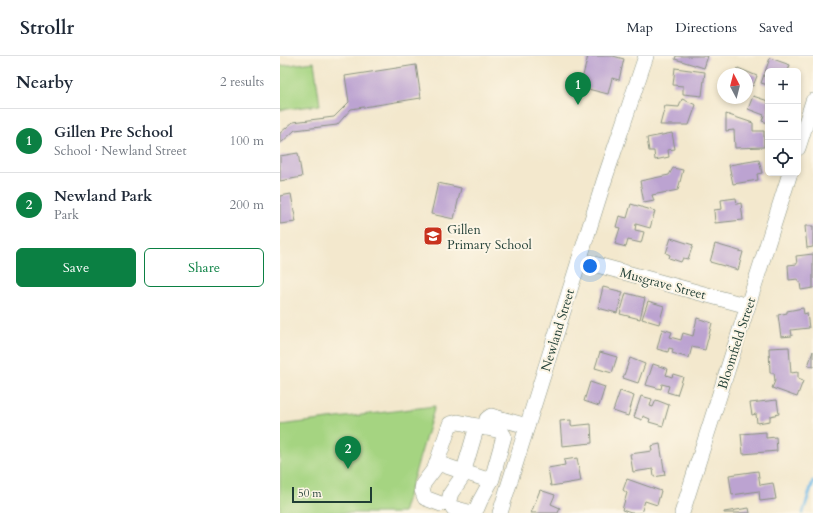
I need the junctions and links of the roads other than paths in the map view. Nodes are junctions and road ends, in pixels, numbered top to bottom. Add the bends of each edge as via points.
1 (646, 56) edge
2 (813, 101) edge
3 (801, 140) edge
4 (789, 176) edge
5 (579, 260) junction
6 (748, 306) junction
7 (527, 426) junction
8 (481, 427) junction
9 (437, 463) junction
10 (464, 472) junction
11 (491, 481) junction
12 (447, 504) junction
13 (500, 513) edge
14 (682, 513) edge

1 - 5 street, Newland Street
2 - 3 street
4 - 6 street, Bloomfield Street
5 - 6 street, Musgrave Street
5 - 7 street, Newland Street
6 - 14 street, Bloomfield Street
7 - 8 street via 491,416
7 - 13 street, Newland Street
8 - 9 street via 456,422 450,424
8 - 10 street
8 - 11 street via 501,431 504,436
9 - 10 street
9 - 12 street via 423,484 422,490 425,498
10 - 11 street
10 - 12 street
11 - 12 street via 474,512

